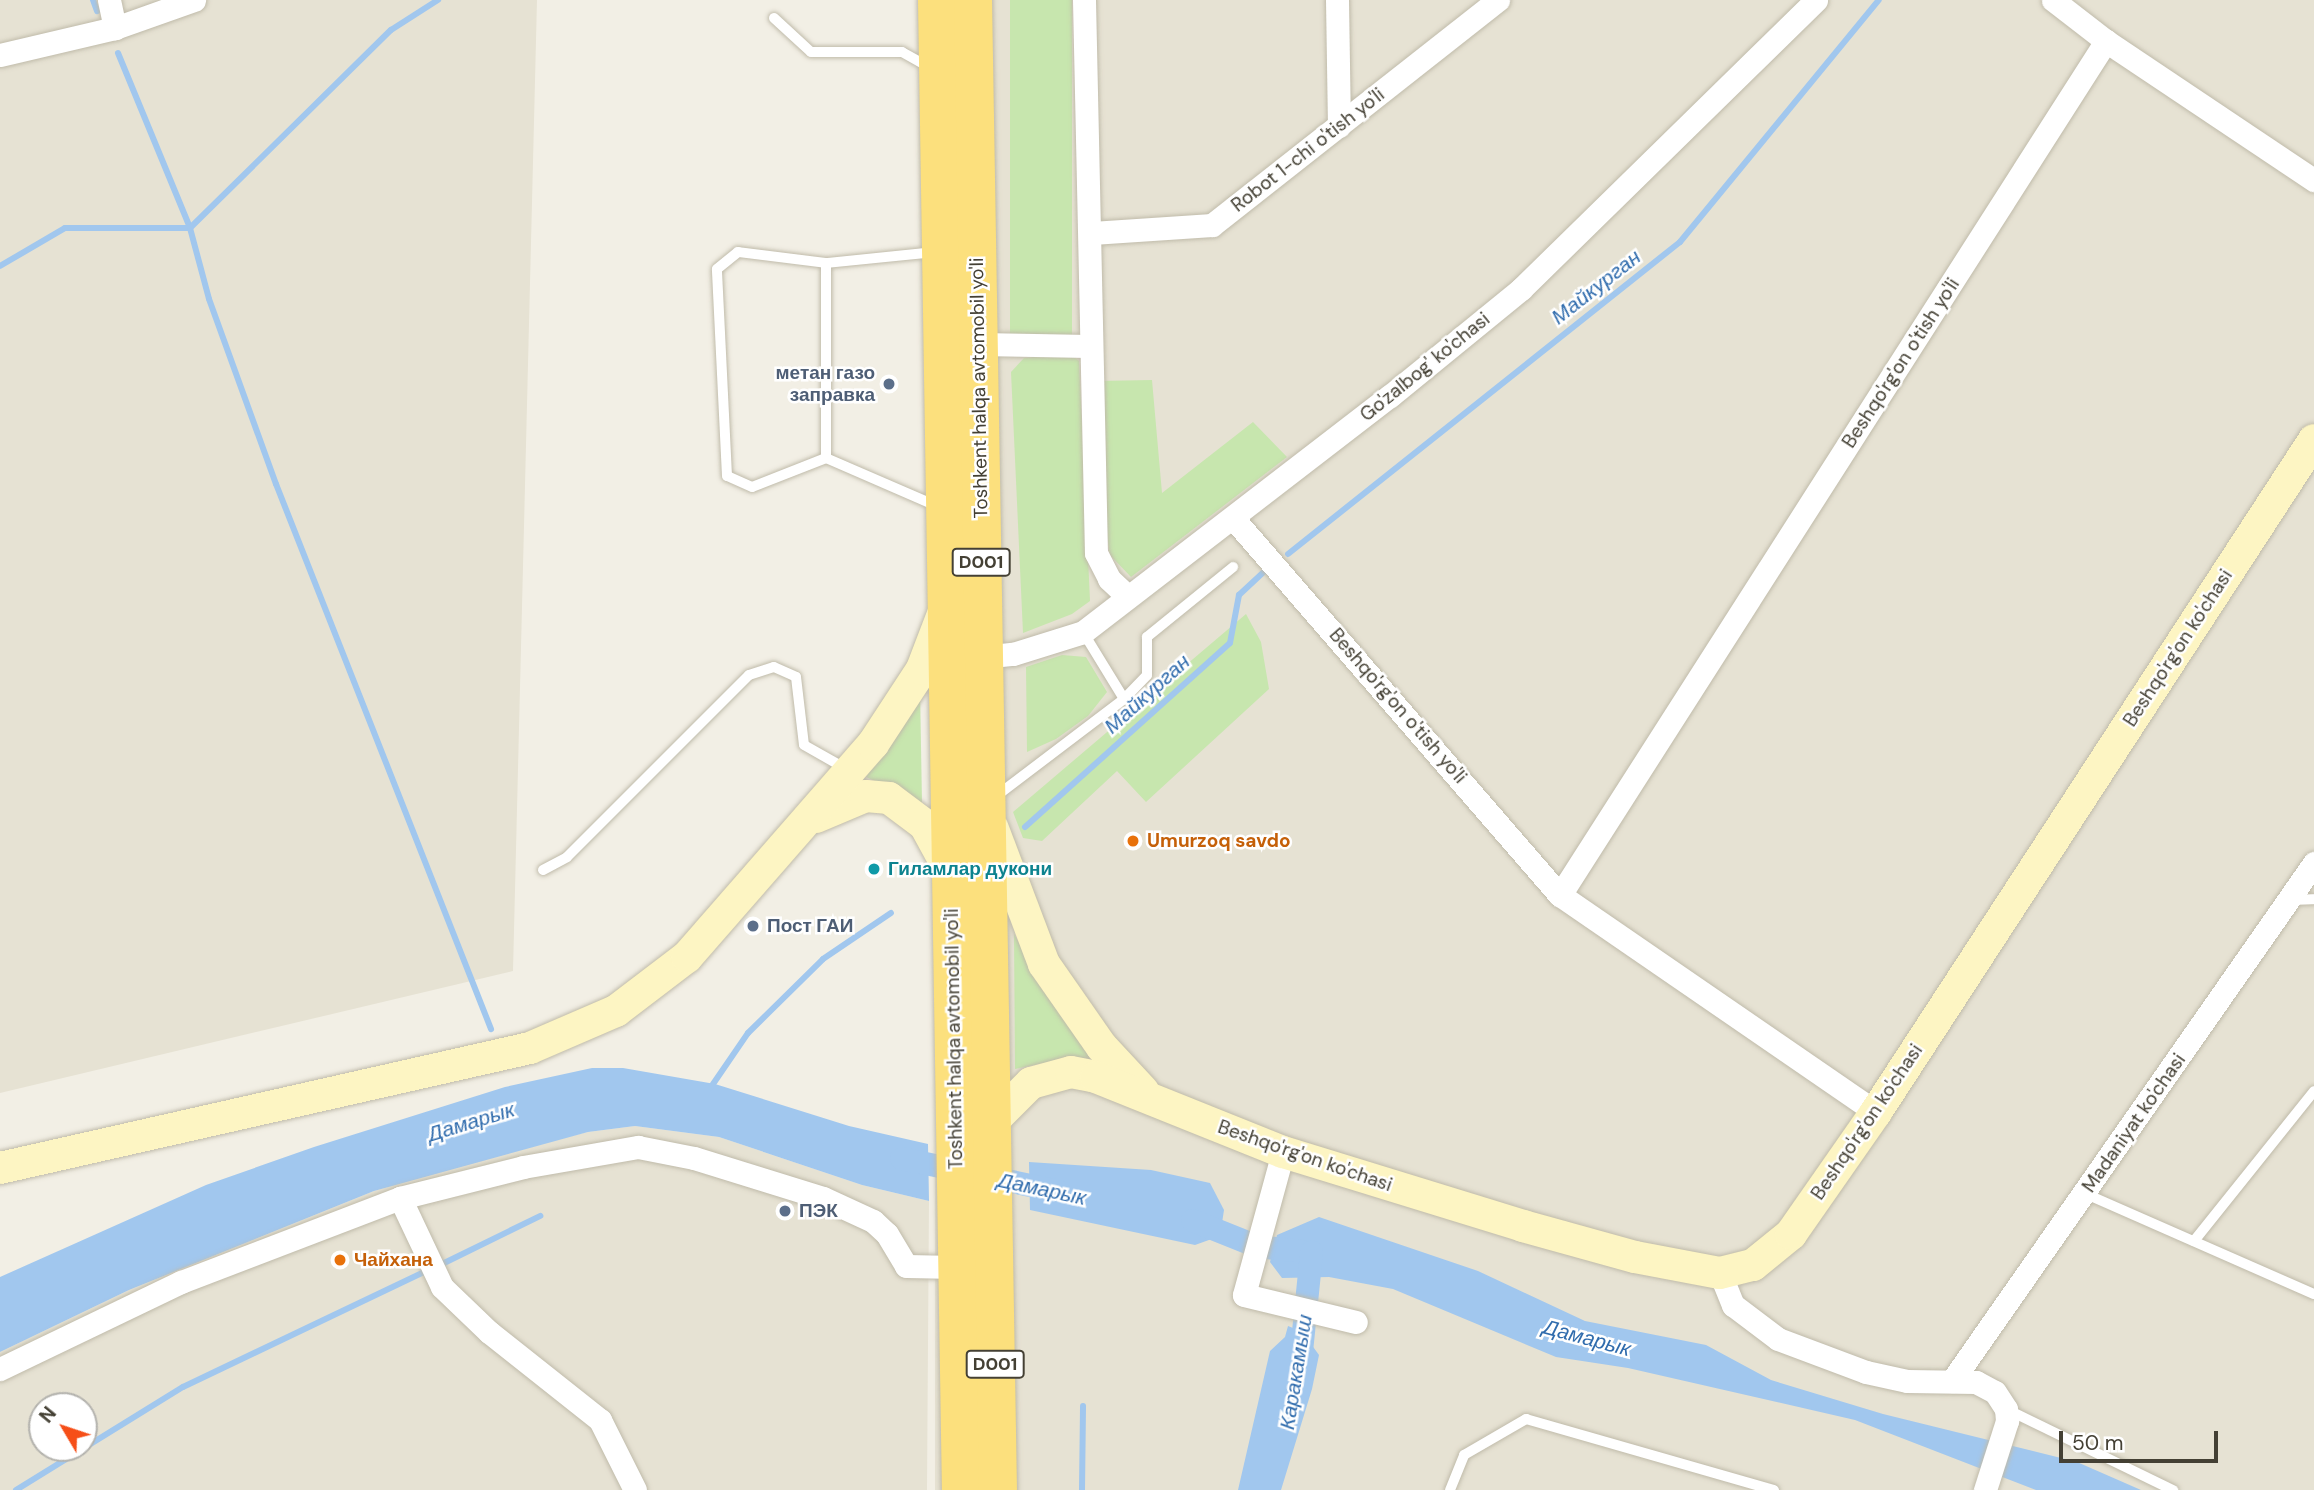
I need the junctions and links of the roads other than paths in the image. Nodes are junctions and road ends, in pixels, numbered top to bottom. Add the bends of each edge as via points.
1 (108, 0) edge
2 (194, 0) edge
3 (937, 0) edge
4 (973, 0) edge
5 (1084, 0) edge
6 (1337, 0) edge
7 (1498, 0) edge
8 (2053, 0) edge
9 (1810, 2) edge
10 (774, 18) dead end
11 (115, 28) junction
12 (2106, 41) junction
13 (0, 55) edge
14 (938, 73) junction
15 (1339, 126) junction
16 (2314, 180) edge
17 (1092, 233) junction
18 (941, 251) junction
19 (826, 263) junction
20 (978, 344) junction
21 (1091, 346) junction
22 (962, 417) junction
23 (2314, 440) edge
24 (826, 458) junction
25 (946, 510) junction
26 (1233, 518) junction
27 (1233, 567) dead end
28 (1128, 597) junction
29 (947, 602) junction
30 (1083, 632) junction
31 (982, 657) junction
32 (1124, 699) junction
33 (850, 771) junction
34 (985, 805) junction
35 (806, 824) junction
36 (2314, 863) edge
37 (543, 870) dead end
38 (951, 875) junction
39 (1560, 895) junction
40 (2314, 899) edge
41 (2288, 900) junction
42 (2314, 1091) edge
43 (1151, 1099) junction
44 (1876, 1112) junction
45 (972, 1123) junction
46 (1283, 1152) junction
47 (0, 1168) edge
48 (2086, 1194) junction
49 (400, 1198) junction
50 (2194, 1241) junction
51 (969, 1249) junction
52 (1720, 1273) junction
53 (2314, 1294) edge
54 (1356, 1322) dead end
55 (0, 1369) edge
56 (1952, 1381) junction
57 (2007, 1415) junction
58 (635, 1490) edge
59 (961, 1490) edge
60 (998, 1490) edge
61 (1450, 1490) edge
62 (1774, 1490) edge
63 (1985, 1490) edge
64 (2173, 1490) edge

1 - 11 street
2 - 11 street
3 - 14 highway, Toshkent halqa avtomobil yo'li / D001
4 - 20 highway, Toshkent halqa avtomobil yo'li / D001
5 - 17 street
6 - 15 street
7 - 15 street, Robot 1-chi o'tish yo'li
8 - 12 street
9 - 26 street, Go'zalbog' ko'chasi via 1521,289
10 - 14 lane via 811,52 902,52
11 - 13 street
12 - 16 street
12 - 39 street, Beshqo'rg'on o'tish yo'li
14 - 18 highway, Toshkent halqa avtomobil yo'li / D001
15 - 17 street, Robot 1-chi o'tish yo'li via 1212,225
17 - 21 street
18 - 19 lane
18 - 22 highway, Toshkent halqa avtomobil yo'li / D001
19 - 24 lane
19 - 24 lane via 738,252 717,268 727,476 752,487
20 - 21 street
20 - 22 highway, Toshkent halqa avtomobil yo'li / D001
21 - 28 street via 1096,553 1109,579
22 - 25 highway, Toshkent halqa avtomobil yo'li / D001
22 - 31 highway, Toshkent halqa avtomobil yo'li / D001
23 - 44 main road, Beshqo'rg'on ko'chasi
24 - 25 lane
25 - 29 highway, Toshkent halqa avtomobil yo'li / D001
26 - 28 street, Go'zalbog' ko'chasi
26 - 39 street, Beshqo'rg'on o'tish yo'li
27 - 32 lane via 1147,638 1147,675
28 - 30 street, Go'zalbog' ko'chasi
29 - 33 main road via 922,670
29 - 38 highway, Toshkent halqa avtomobil yo'li / D001
30 - 31 street, Go'zalbog' ko'chasi via 1013,654
30 - 32 lane
31 - 34 highway, Toshkent halqa avtomobil yo'li / D001
32 - 34 lane
33 - 35 main road
33 - 37 lane via 804,745 796,677 774,667 749,675 567,857
34 - 43 main road, Beshqo'rg'on ko'chasi via 1044,964 1102,1047
34 - 45 highway, Toshkent halqa avtomobil yo'li / D001
35 - 38 main road via 846,802 866,796 889,798 925,825
35 - 47 main road via 678,965 634,1001 576,1031 530,1048
36 - 41 street, Madaniyat ko'chasi
38 - 45 highway, Toshkent halqa avtomobil yo'li / D001
39 - 44 street, Beshqo'rg'on o'tish yo'li
40 - 41 lane
41 - 48 street, Madaniyat ko'chasi
42 - 50 lane
43 - 45 main road, Beshqo'rg'on ko'chasi via 1096,1077 1060,1074 1031,1083
43 - 46 main road, Beshqo'rg'on ko'chasi
44 - 52 main road, Beshqo'rg'on ko'chasi via 1783,1243 1753,1265
45 - 51 highway, Toshkent halqa avtomobil yo'li / D001
46 - 52 main road, Beshqo'rg'on ko'chasi via 1535,1230 1635,1257
46 - 54 street via 1244,1296
48 - 50 lane
48 - 56 street, Madaniyat ko'chasi
49 - 51 street via 523,1167 638,1147 694,1158 823,1198 873,1221 887,1234 906,1266
49 - 55 street via 181,1282
49 - 58 street via 442,1287 489,1332 600,1420
50 - 53 lane
51 - 59 highway, Toshkent halqa avtomobil yo'li / D001
51 - 60 highway, Toshkent halqa avtomobil yo'li / D001
52 - 56 street via 1733,1305 1778,1339 1866,1372 1907,1381
56 - 57 street via 1989,1388
57 - 63 street
57 - 64 lane
61 - 62 lane via 1464,1455 1526,1419

